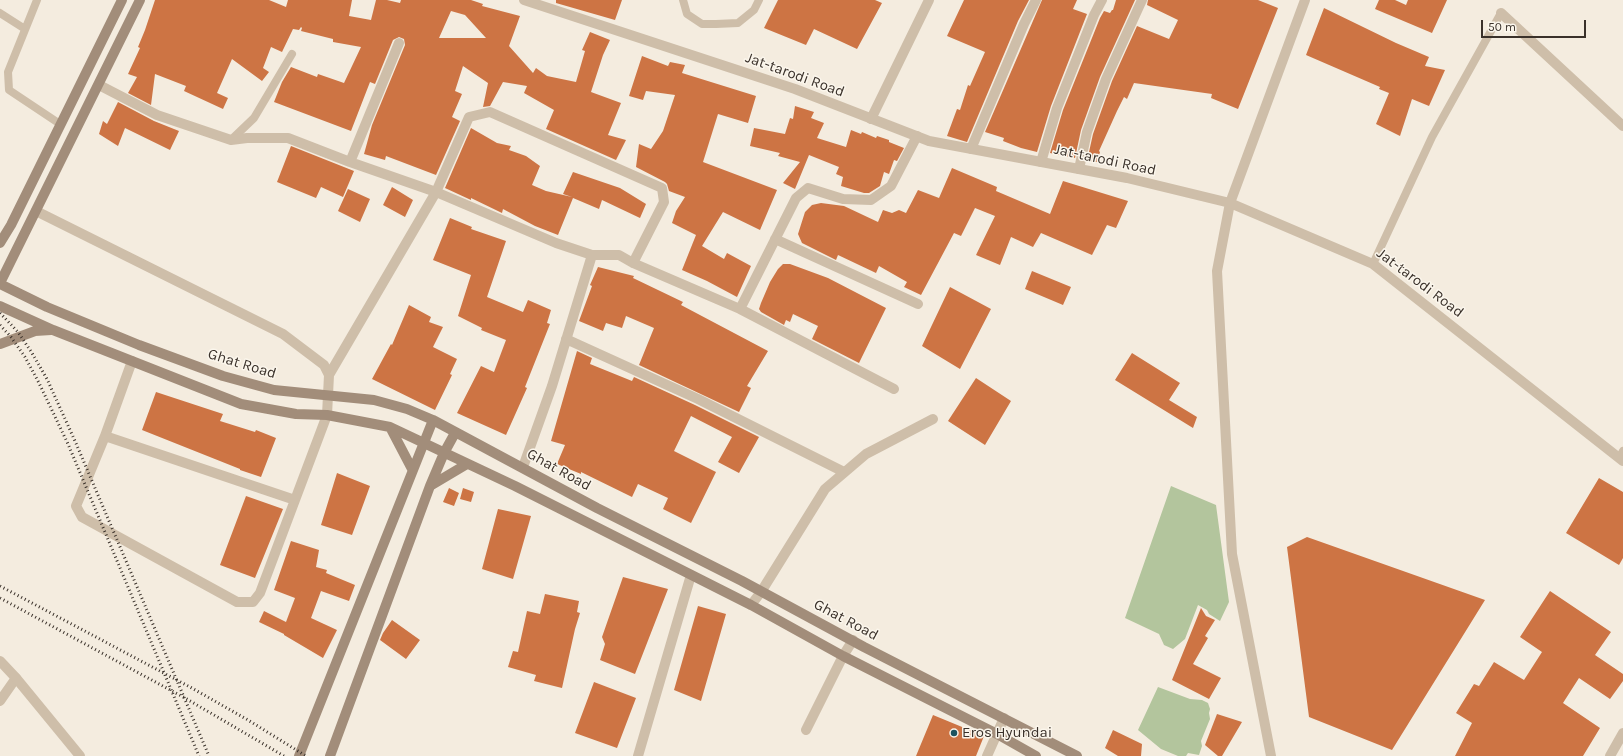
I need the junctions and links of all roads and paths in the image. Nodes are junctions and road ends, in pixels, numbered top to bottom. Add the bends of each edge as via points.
1 (38, 0) edge
2 (122, 0) edge
3 (140, 0) edge
4 (524, 0) edge
5 (684, 0) edge
6 (758, 0) edge
7 (929, 0) edge
8 (1036, 0) edge
9 (1102, 0) edge
10 (1142, 0) edge
11 (1305, 0) edge
12 (0, 13) edge
13 (1501, 13) joint
14 (25, 29) junction
15 (399, 43) dead end
16 (292, 54) dead end
17 (99, 85) junction
18 (871, 119) junction
19 (60, 124) junction
20 (1623, 126) edge
21 (75, 132) junction
22 (917, 136) junction
23 (231, 140) junction
24 (971, 149) junction
25 (350, 162) junction
26 (1041, 162) junction
27 (1079, 169) junction
28 (436, 192) junction
29 (1230, 203) junction
30 (36, 211) junction
31 (775, 239) junction
32 (0, 243) edge
33 (592, 255) junction
34 (633, 263) junction
35 (1373, 264) junction
36 (0, 284) edge
37 (918, 304) dead end
38 (0, 306) edge
39 (740, 309) junction
40 (54, 330) junction
41 (566, 339) junction
42 (0, 344) edge
43 (132, 361) junction
44 (329, 375) junction
45 (894, 390) dead end
46 (328, 396) junction
47 (327, 415) junction
48 (933, 419) dead end
49 (433, 420) junction
50 (390, 427) junction
51 (455, 433) junction
52 (105, 436) junction
53 (423, 443) junction
54 (444, 453) junction
55 (1622, 457) edge
56 (467, 464) junction
57 (523, 468) junction
58 (412, 469) junction
59 (844, 472) junction
60 (430, 486) junction
61 (295, 500) junction
62 (691, 575) junction
63 (761, 592) junction
64 (751, 605) junction
65 (853, 640) junction
66 (843, 656) junction
67 (0, 662) edge
68 (16, 678) junction
69 (0, 701) edge
70 (1004, 718) junction
71 (806, 730) dead end
72 (1623, 733) edge
73 (997, 734) junction
74 (80, 756) edge
75 (299, 756) edge
76 (330, 756) edge
77 (638, 756) edge
78 (987, 756) edge
79 (1036, 756) edge
80 (1076, 756) edge
81 (1271, 756) edge
82 (1610, 756) edge

1 - 14 lane
2 - 19 main road
3 - 17 main road
4 - 18 street, Jat-tarodi Road via 794,89
5 - 6 lane via 687,14 702,24 716,24 738,23 754,10
7 - 18 street
8 - 24 street
9 - 26 street via 1057,108
10 - 27 street via 1106,79 1087,132
11 - 29 street
12 - 14 lane
13 - 20 street
13 - 35 lane via 1432,137
14 - 19 lane via 8,72 9,90
15 - 25 street
16 - 23 lane via 254,118
17 - 21 main road
17 - 23 street via 157,115
18 - 22 street, Jat-tarodi Road
19 - 21 main road
19 - 32 main road
21 - 30 main road
22 - 24 street, Jat-tarodi Road via 929,141
22 - 31 street via 891,186 871,200 843,200 808,188 796,198
23 - 25 street via 288,138
24 - 26 street, Jat-tarodi Road
25 - 28 street
26 - 27 street, Jat-tarodi Road
27 - 29 street, Jat-tarodi Road
28 - 33 street via 556,243
28 - 34 street via 470,117 490,112 662,188 664,202
28 - 44 street
29 - 35 street, Jat-tarodi Road
29 - 81 street via 1217,271 1232,554
30 - 36 main road
30 - 44 street via 283,334 324,365
31 - 37 street
31 - 39 street
33 - 34 street via 619,255
33 - 41 street
34 - 39 street
35 - 55 street, Jat-tarodi Road
36 - 46 main road, Ghat Road via 47,307 139,345 223,376 274,390
38 - 40 main road
39 - 45 street
40 - 42 main road via 35,331
40 - 43 main road
41 - 57 street
41 - 59 street via 698,399
43 - 47 main road via 241,404 296,414
43 - 52 street
44 - 46 street
46 - 47 street
46 - 49 main road, Ghat Road via 374,400 407,409
47 - 50 main road
47 - 61 street
48 - 59 street via 866,454
49 - 51 main road, Ghat Road
49 - 53 main road
50 - 53 main road
50 - 58 main road
51 - 54 main road
51 - 57 main road, Ghat Road
52 - 61 street
52 - 61 street via 76,506 82,517 238,602 253,602 260,593
53 - 54 main road
53 - 58 main road
54 - 56 main road
54 - 60 main road
56 - 60 main road
56 - 62 main road
57 - 63 main road, Ghat Road
58 - 75 main road
59 - 63 street via 825,489
60 - 76 main road
62 - 64 main road
62 - 77 street
63 - 64 street
63 - 65 main road, Ghat Road
64 - 66 main road
65 - 66 street
65 - 70 main road, Ghat Road
66 - 71 street
66 - 73 main road
67 - 68 street
68 - 69 street
68 - 74 street
70 - 73 street
70 - 80 main road, Ghat Road
72 - 82 street
73 - 78 street
73 - 79 main road

